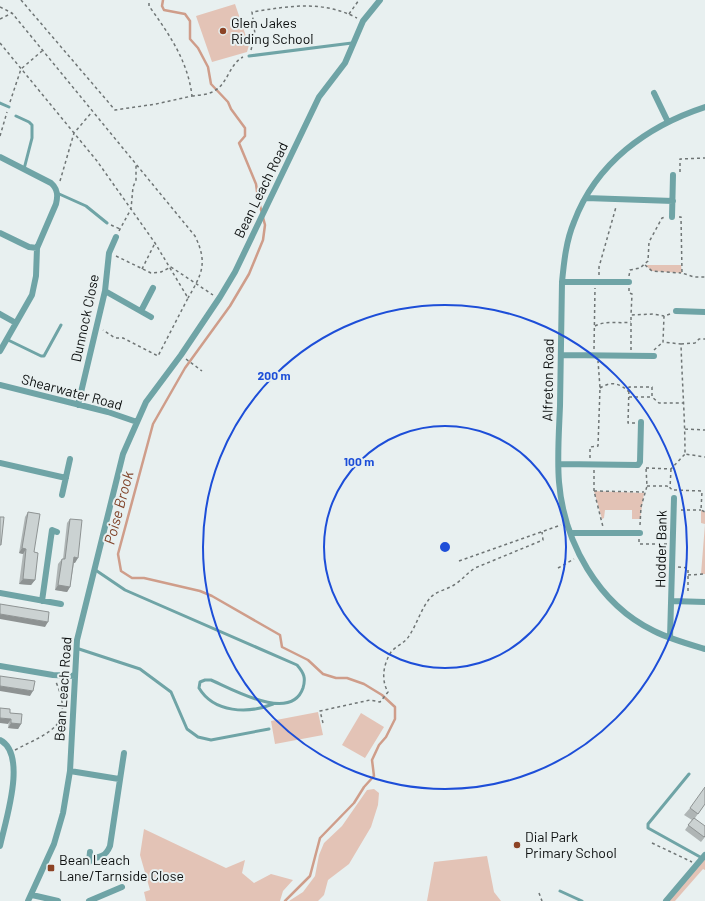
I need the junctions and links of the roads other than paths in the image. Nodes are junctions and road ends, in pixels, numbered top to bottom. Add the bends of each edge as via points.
1 (380, 0) edge
2 (354, 43) junction
3 (249, 56) road end
4 (654, 93) dead end
5 (0, 103) edge
6 (9, 107) dead end
7 (705, 107) edge
8 (16, 116) dead end
9 (668, 122) junction
10 (0, 157) edge
11 (24, 169) junction
12 (673, 175) road end
13 (57, 192) junction
14 (586, 198) junction
15 (673, 201) junction
16 (672, 217) road end
17 (107, 223) road end
18 (0, 233) edge
19 (116, 237) road end
20 (37, 248) junction
21 (562, 282) junction
22 (629, 282) road end
23 (153, 288) dead end
24 (105, 291) junction
25 (141, 312) junction
26 (676, 312) road end
27 (705, 312) edge
28 (0, 314) edge
29 (151, 317) dead end
30 (16, 323) junction
31 (61, 325) dead end
32 (6, 339) junction
33 (0, 351) edge
34 (561, 355) junction
35 (654, 356) road end
36 (0, 385) edge
37 (78, 405) junction
38 (137, 422) junction
39 (640, 422) road end
40 (70, 459) dead end
41 (0, 463) edge
42 (559, 464) junction
43 (66, 478) junction
44 (62, 494) dead end
45 (674, 498) road end
46 (52, 530) dead end
47 (571, 533) junction
48 (640, 533) road end
49 (94, 569) junction
50 (0, 593) edge
51 (42, 601) junction
52 (672, 601) junction
53 (705, 602) edge
54 (61, 604) dead end
55 (670, 638) junction
56 (76, 648) junction
57 (705, 649) edge
58 (0, 666) edge
59 (75, 676) junction
60 (273, 704) junction
61 (269, 729) dead end
62 (0, 740) edge
63 (124, 753) dead end
64 (70, 772) junction
65 (689, 774) dead end
66 (119, 779) junction
67 (0, 846) edge
68 (90, 857) dead end
69 (704, 857) edge
70 (122, 887) dead end
71 (560, 891) dead end
72 (32, 895) junction
73 (28, 901) edge
74 (58, 901) edge
75 (89, 901) edge
76 (582, 901) edge
77 (666, 901) edge

1 - 2 street, Bean Leach Road via 370,10
2 - 3 lane
2 - 38 street, Bean Leach Road via 345,63 319,97 220,299 156,388
4 - 9 street
5 - 6 lane
7 - 9 street, Alfreton Road via 682,114
8 - 11 lane via 32,126 32,138
9 - 14 street, Alfreton Road via 647,132 612,162 589,190
10 - 11 street
11 - 13 street via 51,183
12 - 15 street
13 - 17 lane via 86,206
13 - 20 street via 56,204
14 - 15 street
14 - 21 street, Alfreton Road via 574,222 565,253
15 - 16 street
18 - 20 street via 29,247
19 - 24 street, Dunnock Close via 109,253
20 - 30 street via 32,296
21 - 22 street
21 - 34 street, Alfreton Road
23 - 25 street
24 - 25 street
24 - 37 street, Dunnock Close
25 - 29 street
26 - 27 street
28 - 30 street
30 - 32 street
31 - 32 lane via 44,356
32 - 33 street
34 - 35 street
34 - 42 street, Alfreton Road
36 - 37 street, Shearwater Road
37 - 38 street, Shearwater Road
38 - 49 street, Bean Leach Road via 116,477
39 - 42 street via 640,462 635,465
40 - 43 street
41 - 43 street
42 - 47 street, Alfreton Road via 561,497
43 - 44 street
45 - 52 street, Hodder Bank
46 - 51 street
47 - 48 street
47 - 55 street, Alfreton Road via 594,578 616,605 652,630
49 - 56 street, Bean Leach Road
49 - 60 lane via 125,590 297,666 303,672 305,681 302,691 288,702
50 - 51 street
51 - 54 street
52 - 53 street, Hodder Bank
52 - 55 street, Hodder Bank
55 - 57 street, Alfreton Road
56 - 59 street, Bean Leach Road
56 - 61 lane via 140,669 171,692 188,729 198,737 211,740
58 - 59 street
59 - 64 street, Bean Leach Road
60 - 60 lane via 211,680 200,682 199,688 204,695 218,706 249,710
62 - 67 street via 8,746 14,768
63 - 66 street
64 - 66 street
64 - 72 street, Bean Leach Road via 63,813
65 - 69 lane via 648,824 648,828
66 - 68 street via 110,846 104,855
69 - 77 street
70 - 75 street
71 - 76 lane
72 - 73 street, Bean Leach Road
72 - 74 street

